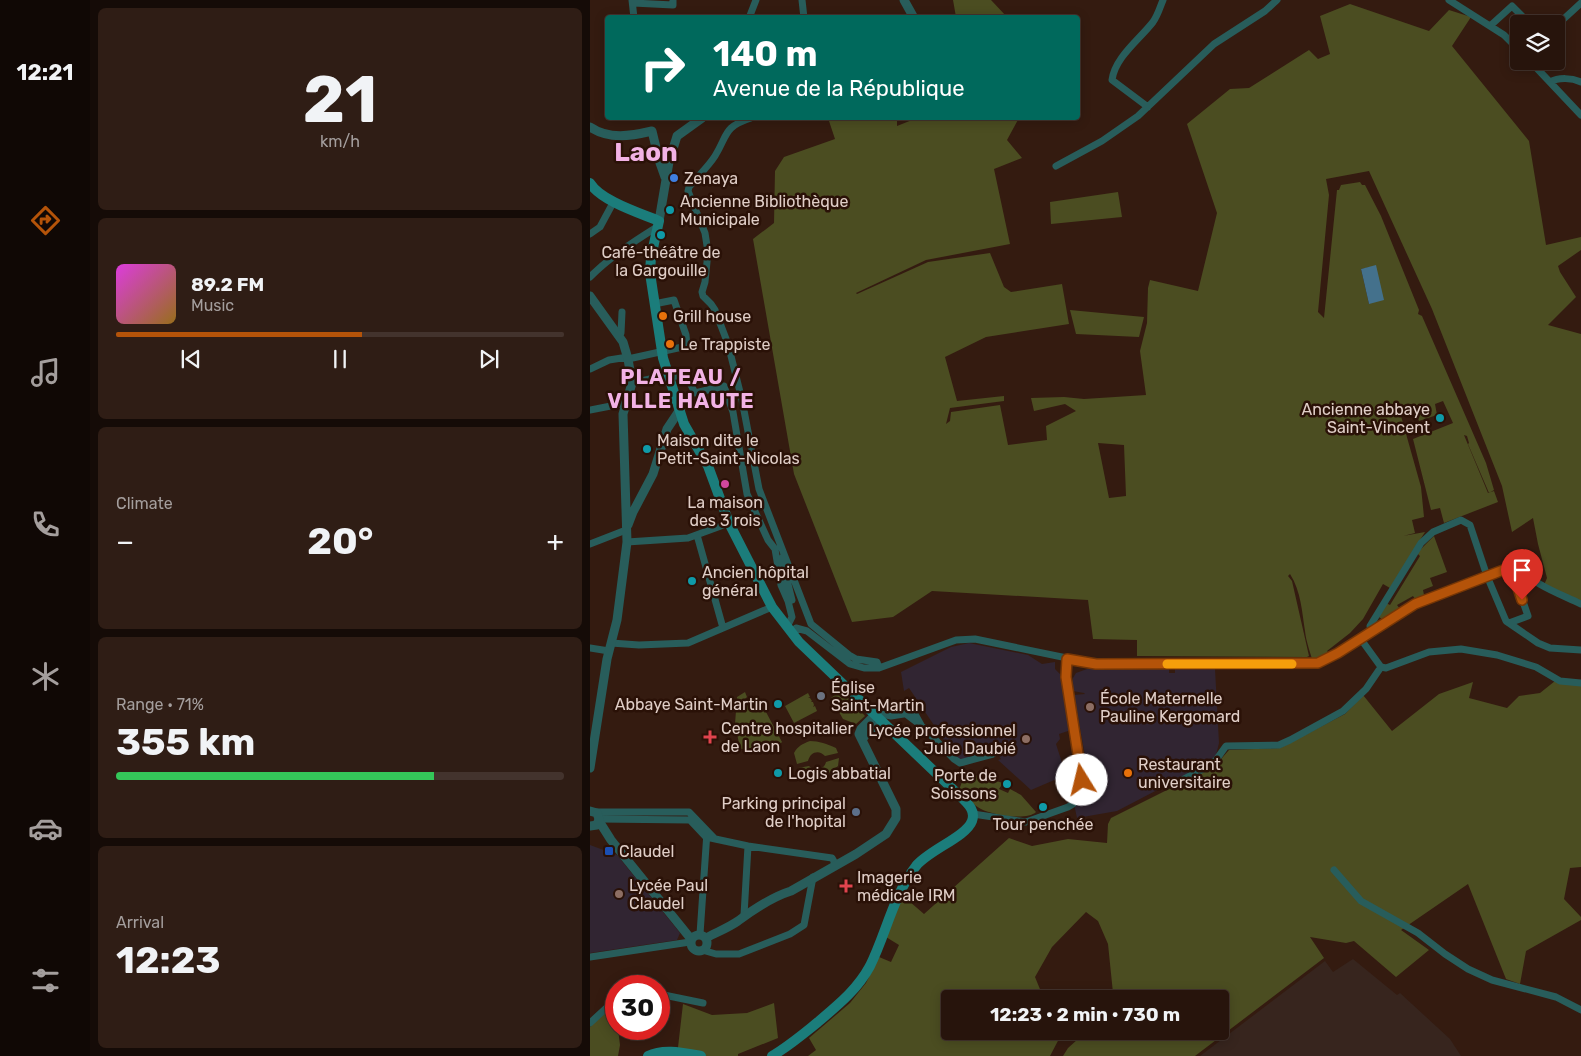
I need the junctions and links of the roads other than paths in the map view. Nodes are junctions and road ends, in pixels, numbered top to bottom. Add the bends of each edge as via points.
1 (756, 0) edge
2 (802, 0) edge
3 (904, 0) edge
4 (1163, 0) edge
5 (1277, 0) edge
6 (1449, 0) edge
7 (633, 1) edge
8 (673, 3) edge
9 (1581, 3) edge
10 (634, 15) edge
11 (750, 15) edge
12 (804, 15) edge
13 (912, 15) edge
14 (1521, 15) edge
15 (1565, 18) edge
16 (1490, 26) junction
17 (1510, 41) edge
18 (1539, 70) edge
19 (1550, 82) junction
20 (1581, 82) edge
21 (1148, 107) junction
22 (1581, 115) edge
23 (699, 120) edge
24 (745, 120) edge
25 (590, 127) edge
26 (656, 148) junction
27 (671, 156) junction
28 (1056, 166) dead end
29 (666, 181) junction
30 (590, 183) edge
31 (614, 201) junction
32 (658, 224) junction
33 (590, 234) edge
34 (590, 277) edge
35 (590, 296) edge
36 (654, 304) junction
37 (622, 312) dead end
38 (618, 336) junction
39 (662, 352) junction
40 (628, 358) junction
41 (590, 369) edge
42 (669, 379) junction
43 (632, 382) junction
44 (626, 403) junction
45 (590, 410) edge
46 (679, 411) junction
47 (729, 523) junction
48 (626, 530) junction
49 (697, 535) junction
50 (627, 542) junction
51 (590, 544) edge
52 (782, 549) junction
53 (1514, 566) junction
54 (1487, 576) junction
55 (1581, 604) edge
56 (772, 608) junction
57 (1509, 623) junction
58 (723, 628) junction
59 (792, 630) junction
60 (1371, 631) junction
61 (1360, 638) junction
62 (610, 647) junction
63 (590, 648) edge
64 (1581, 650) edge
65 (1067, 659) junction
66 (1381, 667) junction
67 (879, 668) junction
68 (1581, 683) edge
69 (882, 719) junction
70 (994, 754) dead end
71 (590, 768) edge
72 (1178, 782) dead end
73 (645, 811) junction
74 (594, 813) edge
75 (973, 814) junction
76 (645, 820) junction
77 (590, 826) edge
78 (707, 834) junction
79 (610, 840) junction
80 (748, 846) junction
81 (836, 865) junction
82 (1334, 870) dead end
83 (813, 877) junction
84 (744, 915) junction
85 (697, 938) junction
86 (702, 950) junction
87 (590, 957) edge
88 (670, 996) edge
89 (703, 1003) dead end
90 (605, 1009) edge
91 (1581, 1010) edge
92 (590, 1023) edge
93 (648, 1056) edge
94 (701, 1056) edge
95 (772, 1056) edge

1 - 11 street
2 - 12 street
3 - 13 street
4 - 21 street via 1152,24 1133,42 1113,73 1112,80
5 - 21 street via 1214,44
6 - 16 street
7 - 8 street
7 - 10 street
9 - 15 street
14 - 16 street via 1512,6
16 - 17 street
18 - 19 street
19 - 20 street via 1559,79
19 - 22 street
21 - 28 street via 1102,142
23 - 27 street via 677,136
24 - 52 street via 723,136 715,156 688,191 705,233 708,252 702,292 715,310 725,338 742,400 756,480
25 - 26 street via 600,133 619,136 652,131
26 - 27 street
26 - 29 street
27 - 29 street
29 - 32 street
30 - 31 main road via 599,193
31 - 32 main road
31 - 33 street via 600,227
32 - 34 street
32 - 36 main road via 650,266
35 - 38 street
36 - 39 main road
36 - 39 street via 674,300 686,335 687,346
37 - 38 street
38 - 40 street
39 - 40 street
39 - 42 main road
40 - 41 street via 608,360
40 - 43 street
42 - 43 street
42 - 46 main road
42 - 59 street via 686,375 695,393 724,386 733,412 747,494 775,549 781,585 792,617
43 - 44 street
44 - 45 street
44 - 48 street via 623,414
46 - 47 main road via 708,466
46 - 48 street via 669,426 653,474
47 - 49 street
47 - 56 main road
48 - 50 street
48 - 51 street
49 - 50 street
49 - 58 street
50 - 62 street via 618,615
52 - 59 street
52 - 67 street via 811,624 849,655 877,662
53 - 54 street
53 - 55 street via 1540,585
53 - 57 street via 1528,616
54 - 57 street via 1503,617
54 - 60 street via 1415,604
54 - 60 street via 1470,525 1461,520 1433,532 1421,543 1370,626
56 - 58 street
56 - 59 main road
57 - 64 street via 1550,648
58 - 62 street via 688,643
59 - 67 street via 807,631 850,664
59 - 69 main road
60 - 61 street
61 - 65 street via 1324,661 1312,664 1096,664
61 - 66 street
62 - 63 street
62 - 71 street
65 - 67 street via 975,639 956,640
65 - 75 street via 1066,677 1082,786 1079,796 1068,807 1026,822
66 - 68 street via 1429,652 1461,649 1497,655 1536,667 1560,681
66 - 72 street via 1366,689 1343,711 1279,745 1226,746 1210,765
69 - 70 street via 910,713 916,716 960,763
69 - 75 main road via 970,806
69 - 81 street via 862,740 896,809 896,818 886,834
73 - 74 street
73 - 76 street
73 - 78 street via 689,812
74 - 76 street
74 - 77 street via 595,826
74 - 79 street
75 - 95 main road via 966,831 931,852 904,884 870,965 853,991 788,1047
76 - 78 street via 690,820
77 - 79 street
78 - 80 street via 714,839
78 - 85 street
79 - 85 street
80 - 81 street via 832,858
80 - 84 street
81 - 83 street
82 - 91 street via 1361,901 1418,933 1468,969 1492,980 1556,997
83 - 84 street
83 - 86 street via 804,925 790,934 739,954
84 - 85 street via 738,921
85 - 86 street via 706,946
85 - 86 street via 694,950
85 - 87 street
88 - 89 street
90 - 92 street
93 - 94 main road via 669,1052

